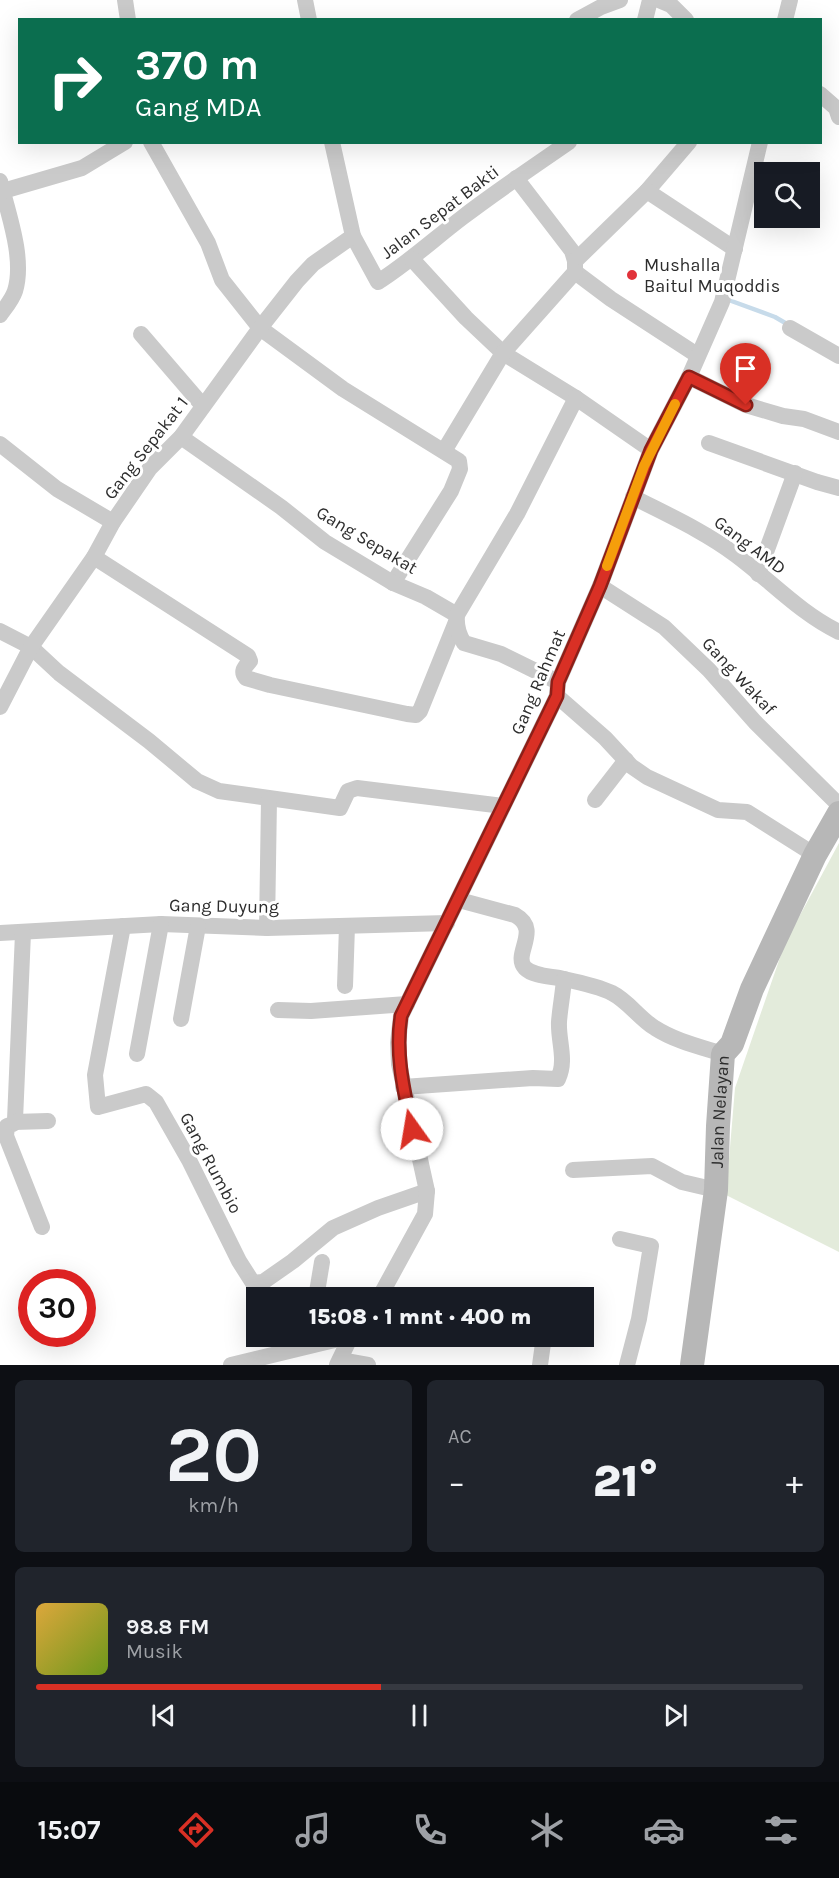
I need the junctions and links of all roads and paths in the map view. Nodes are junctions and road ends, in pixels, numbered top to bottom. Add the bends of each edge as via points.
1 (125, 0) edge
2 (305, 0) edge
3 (620, 0) edge
4 (650, 0) edge
5 (659, 0) edge
6 (790, 0) edge
7 (128, 18) edge
8 (309, 18) edge
9 (581, 18) edge
10 (646, 18) edge
11 (684, 18) edge
12 (786, 18) edge
13 (822, 96) edge
14 (838, 109) edge
15 (122, 144) edge
16 (152, 144) edge
17 (332, 144) edge
18 (566, 144) edge
19 (687, 144) edge
20 (759, 144) edge
21 (516, 178) junction
22 (1, 186) edge
23 (647, 191) junction
24 (353, 236) junction
25 (735, 249) junction
26 (412, 259) junction
27 (575, 266) junction
28 (0, 315) edge
29 (260, 328) junction
30 (790, 328) dead end
31 (141, 334) dead end
32 (503, 353) junction
33 (697, 355) junction
34 (839, 356) edge
35 (689, 377) junction
36 (576, 398) junction
37 (203, 406) junction
38 (839, 432) edge
39 (181, 436) junction
40 (709, 443) dead end
41 (0, 444) edge
42 (651, 450) junction
43 (444, 451) junction
44 (795, 473) junction
45 (839, 488) edge
46 (633, 497) junction
47 (113, 522) junction
48 (94, 557) junction
49 (758, 574) junction
50 (393, 583) junction
51 (600, 586) junction
52 (457, 619) junction
53 (0, 631) edge
54 (839, 632) edge
55 (31, 647) junction
56 (558, 689) junction
57 (0, 707) edge
58 (626, 760) junction
59 (269, 799) junction
60 (595, 800) dead end
61 (839, 805) edge
62 (503, 806) junction
63 (839, 813) edge
64 (815, 855) junction
65 (459, 900) junction
66 (447, 923) junction
67 (162, 924) junction
68 (123, 926) junction
69 (198, 926) junction
70 (347, 926) junction
71 (267, 927) junction
72 (0, 933) edge
73 (24, 933) junction
74 (564, 979) junction
75 (345, 986) dead end
76 (407, 1004) junction
77 (278, 1010) dead end
78 (181, 1019) dead end
79 (137, 1054) dead end
80 (723, 1054) junction
81 (403, 1087) junction
82 (48, 1120) dead end
83 (14, 1122) junction
84 (573, 1170) dead end
85 (716, 1190) junction
86 (427, 1191) junction
87 (42, 1227) dead end
88 (620, 1239) dead end
89 (322, 1262) dead end
90 (318, 1287) edge
91 (385, 1287) edge
92 (291, 1347) edge
93 (346, 1347) edge
94 (542, 1347) edge
95 (339, 1362) edge
96 (231, 1365) edge
97 (368, 1365) edge
98 (540, 1365) edge
99 (627, 1365) edge
100 (692, 1365) edge

1 - 7 street
2 - 8 street
3 - 9 street
4 - 10 street
5 - 11 street
6 - 12 street
13 - 14 street
15 - 22 street via 82,168
16 - 29 street via 207,243 222,280
17 - 24 street
18 - 21 street, Jalan Sepat Bakti
19 - 23 street
20 - 25 street, Gang Rahmat
21 - 26 street, Jalan Sepat Bakti
21 - 27 street via 565,242
22 - 28 street via 17,253 18,278 14,294
23 - 25 street
23 - 27 street
24 - 26 street, Jalan Sepat Bakti via 378,282
24 - 29 street, Gang Sepakat 1 via 313,264
25 - 33 street, Gang Rahmat via 722,302
26 - 32 street
27 - 32 street
27 - 33 street via 610,299
29 - 37 street, Gang Sepakat 1
29 - 43 street via 343,389
30 - 34 street
31 - 37 street
32 - 36 street
32 - 43 street
33 - 35 street, Gang Rahmat
35 - 38 street via 746,405
35 - 42 street, Gang Rahmat
36 - 42 street
36 - 52 street
37 - 39 street, Gang Sepakat 1
39 - 47 street, Gang Sepakat 1 via 150,468
39 - 50 street, Gang Sepakat via 324,542
40 - 44 street
41 - 47 street via 57,489
42 - 46 street, Gang Rahmat
43 - 50 street via 459,462 460,469
44 - 45 street
44 - 49 street
46 - 49 street, Gang AMD via 707,535
46 - 51 street, Gang Rahmat
47 - 48 street, Gang Sepakat 1
48 - 52 street via 248,656 250,661 243,669 246,678 408,714 420,711
48 - 55 street, Gang Sepakat 1
49 - 54 street, Gang AMD
50 - 52 street, Gang Sepakat via 426,597
51 - 56 street, Gang Rahmat
51 - 61 street, Gang Wakaf via 664,627
52 - 56 street, Gang Sepakat via 464,643 501,654
53 - 55 street
55 - 57 street, Gang Sepakat 1
55 - 59 street via 197,781 219,791
56 - 58 street, Gang Sepakat
56 - 62 street, Gang Rahmat
58 - 60 street
58 - 64 street, Gang Sepakat via 647,777 718,810 747,812
59 - 62 street via 340,808 348,791 357,788
59 - 71 street
62 - 65 street, Gang Rahmat
63 - 64 main road, Jalan Nelayan
64 - 80 main road, Jalan Nelayan via 752,989 732,1044
65 - 66 street, Gang Rahmat
65 - 74 street via 522,919 527,935 521,960 524,967
66 - 70 street, Gang Duyung
66 - 76 street, Gang Rahmat
67 - 68 street, Gang Duyung
67 - 69 street, Gang Duyung
67 - 79 street
68 - 73 street, Gang Duyung
68 - 86 street, Gang Rumbio via 95,1075 98,1107 146,1094 156,1102 253,1283 263,1282 333,1228
69 - 71 street, Gang Duyung
69 - 78 street
70 - 71 street, Gang Duyung
70 - 75 street
72 - 73 street, Gang Duyung
73 - 83 street
74 - 80 street via 613,993 656,1029
74 - 81 street via 559,1024 562,1071 558,1079
76 - 77 street
76 - 81 street, Gang Rahmat via 399,1030
80 - 85 main road, Jalan Nelayan
81 - 86 street, Gang Rahmat
82 - 83 street
83 - 87 street via 8,1126 6,1136
84 - 85 street via 652,1166 682,1182
85 - 100 main road, Jalan Nelayan
86 - 91 street, Gang Rahmat via 425,1214
88 - 99 street via 651,1246
89 - 90 street
92 - 96 street
93 - 95 street
94 - 98 street
95 - 97 street

